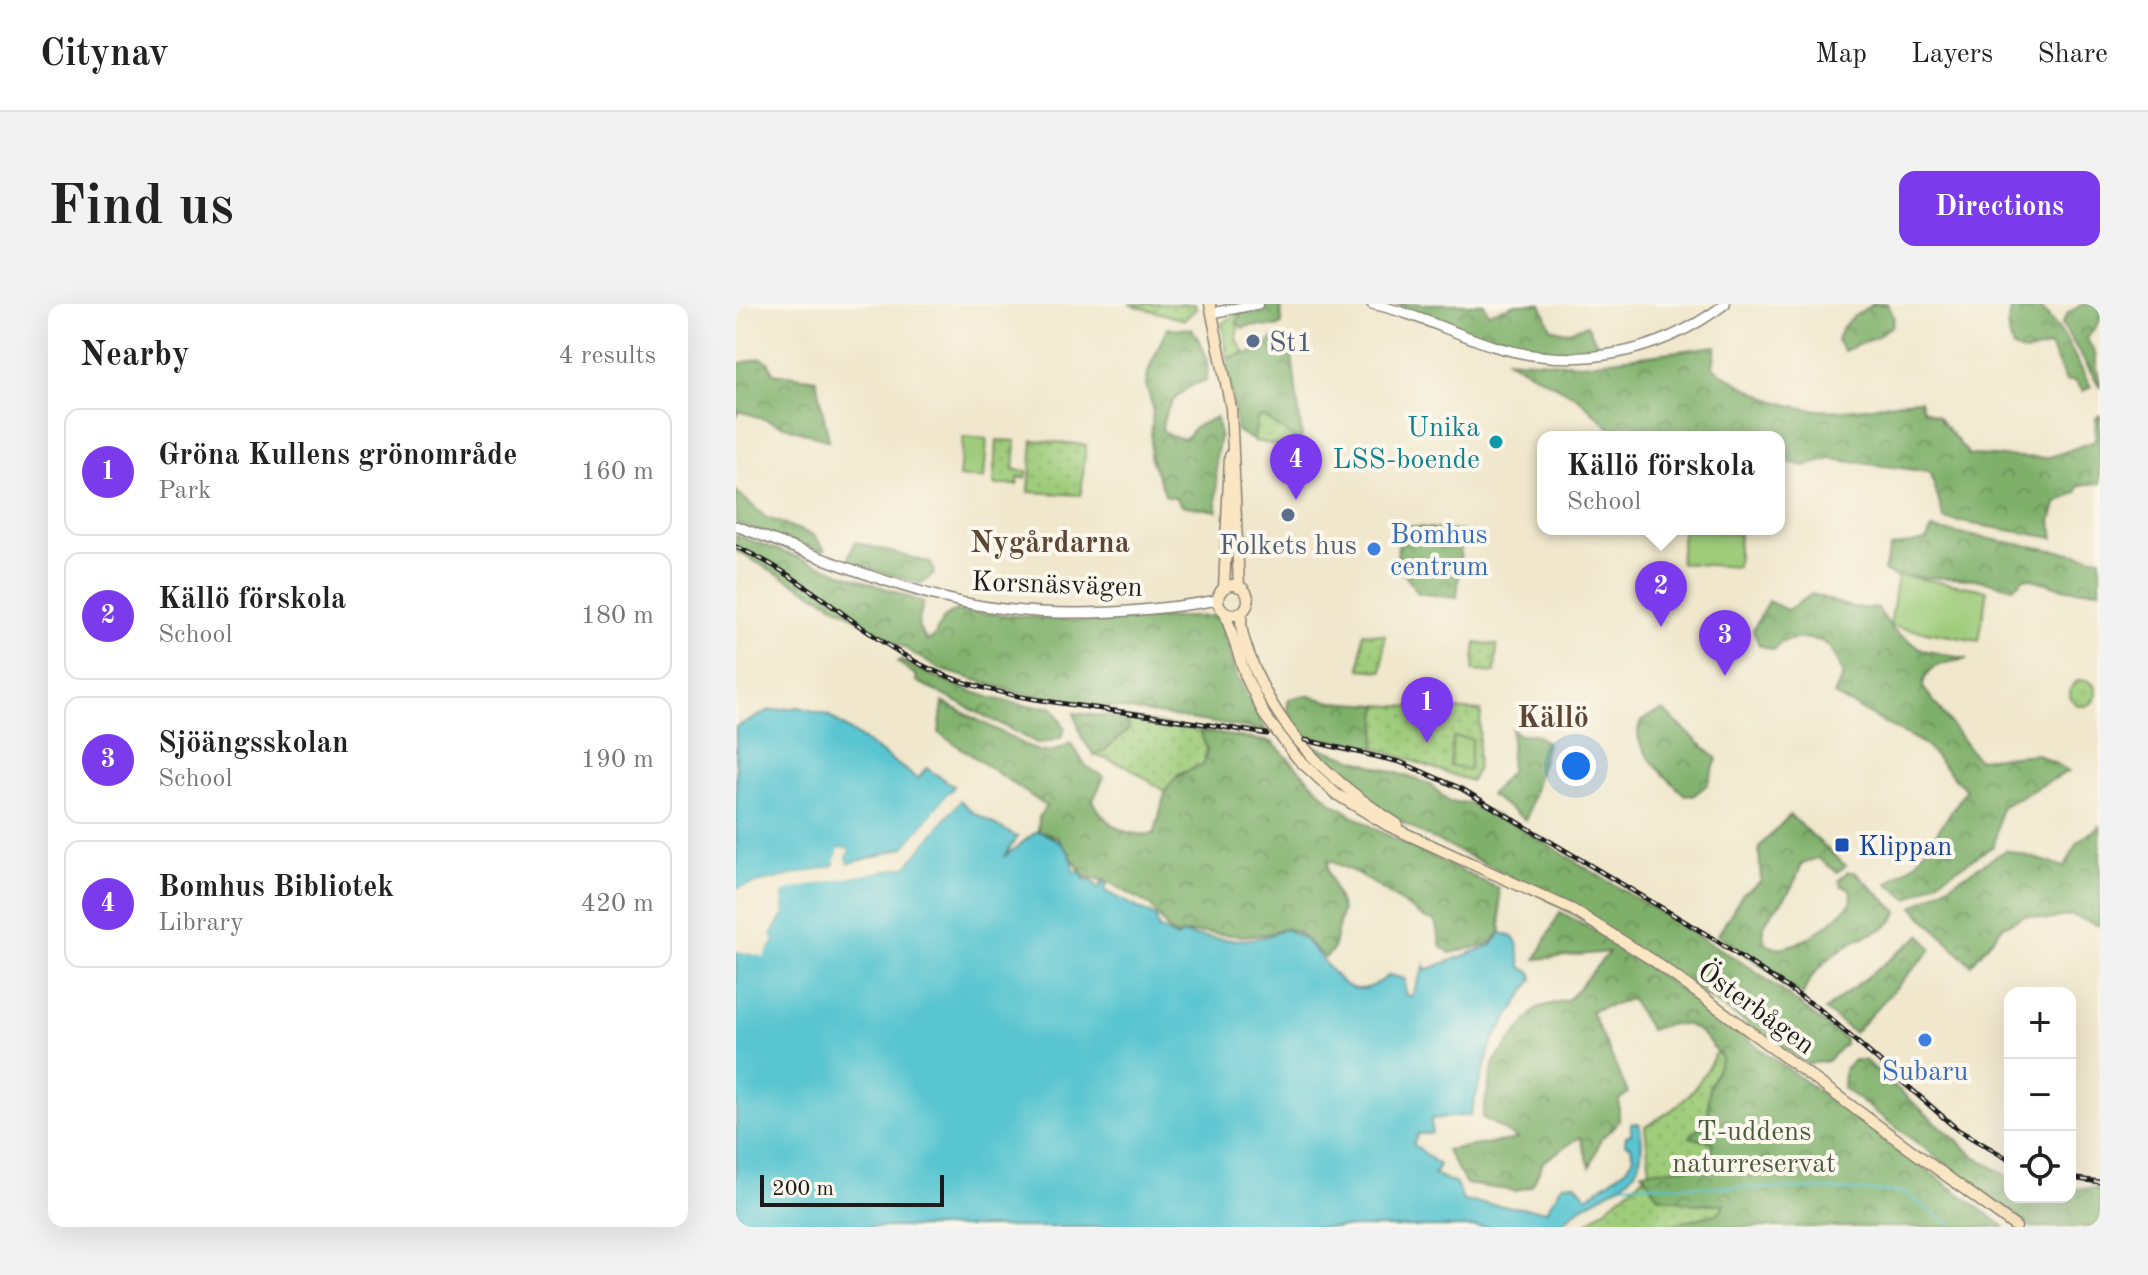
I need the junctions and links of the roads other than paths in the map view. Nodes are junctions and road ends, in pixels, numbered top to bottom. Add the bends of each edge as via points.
1 (1258, 304) edge
2 (1372, 304) edge
3 (1725, 304) edge
4 (1211, 309) edge
5 (1233, 442) junction
6 (736, 526) edge
7 (1239, 587) junction
8 (1224, 588) junction
9 (1221, 607) junction
10 (1242, 612) junction
11 (1453, 854) junction
12 (2016, 1227) edge

1 - 4 street
2 - 3 street via 1512,351 1564,358 1605,356 1653,344
4 - 5 main road via 1227,378
5 - 7 main road
5 - 8 main road
6 - 9 street, Korsnäsvägen via 964,602 1085,611
7 - 8 main road
7 - 10 main road, Österbågen via 1248,599
8 - 9 main road
9 - 10 main road
9 - 11 main road, Österbågen via 1254,695 1298,759 1355,807
10 - 11 main road, Österbågen via 1243,635 1258,677 1289,732 1358,798
11 - 12 main road, Österbågen via 1573,910 1654,961

